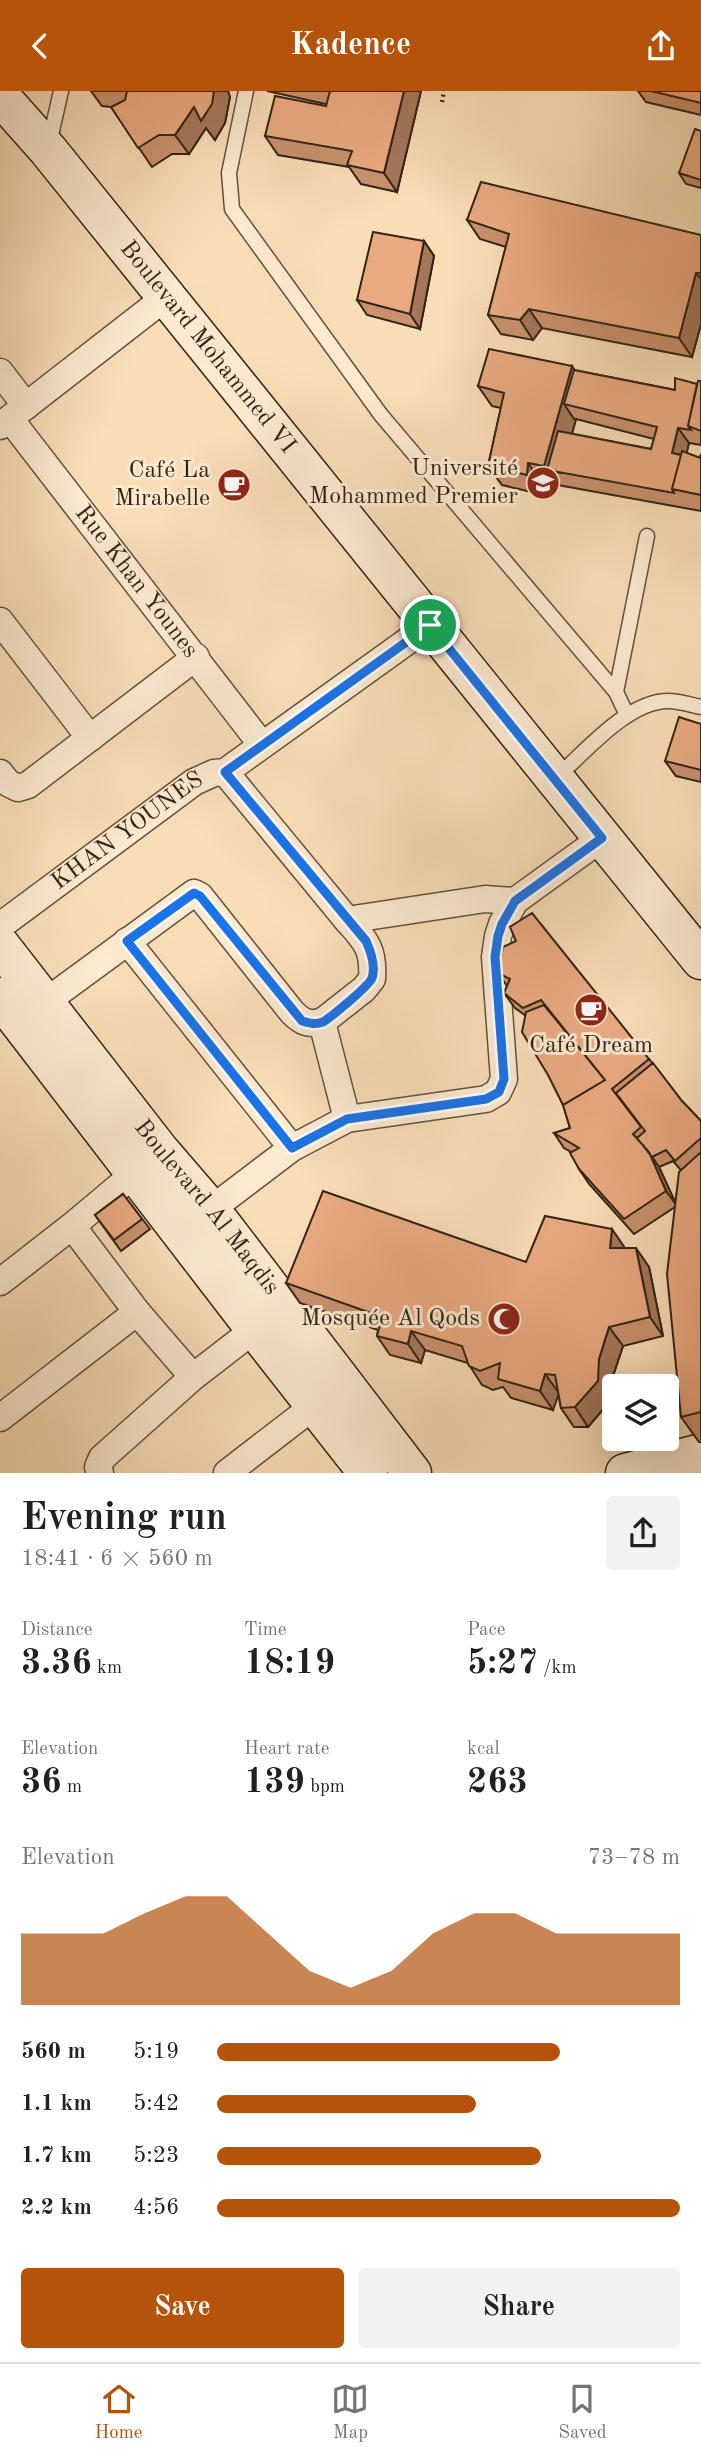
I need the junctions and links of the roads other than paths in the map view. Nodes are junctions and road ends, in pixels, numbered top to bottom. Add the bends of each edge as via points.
1 (61, 91) edge
2 (246, 91) edge
3 (0, 96) edge
4 (48, 150) junction
5 (166, 297) junction
6 (0, 372) edge
7 (12, 417) edge
8 (647, 536) dead end
9 (0, 621) edge
10 (430, 625) junction
11 (196, 657) junction
12 (616, 692) junction
13 (701, 707) edge
14 (627, 715) junction
15 (90, 738) junction
16 (262, 745) junction
17 (225, 772) junction
18 (0, 773) edge
19 (555, 779) junction
20 (602, 838) junction
21 (515, 901) junction
22 (347, 920) junction
23 (0, 926) edge
24 (127, 941) junction
25 (0, 946) edge
26 (701, 960) edge
27 (0, 997) edge
28 (44, 1003) junction
29 (322, 1022) junction
30 (347, 1119) junction
31 (292, 1148) junction
32 (148, 1161) junction
33 (196, 1221) junction
34 (72, 1226) junction
35 (0, 1282) edge
36 (137, 1312) junction
37 (254, 1329) junction
38 (193, 1377) junction
39 (329, 1394) junction
40 (0, 1418) edge
41 (696, 1456) edge
42 (100, 1473) edge
43 (228, 1473) edge
44 (368, 1473) edge
45 (412, 1473) edge
46 (625, 1473) edge

1 - 4 lane
2 - 12 lane via 229,173 232,209 381,415
3 - 4 street, Boulevard Mohammed VI
4 - 5 street, Boulevard Mohammed VI
5 - 7 street
5 - 10 street, Boulevard Mohammed VI
6 - 7 street, Rue Khan Younes
7 - 11 street, Rue Khan Younes
8 - 12 lane
9 - 15 street
10 - 16 street, KHAN YOUNES
10 - 19 street, Boulevard Mohammed VI
11 - 15 street
11 - 16 street, Rue Khan Younes
12 - 14 lane
13 - 14 lane via 668,701
14 - 19 lane
15 - 18 street via 28,785 18,788
16 - 17 street, KHAN YOUNES
17 - 22 street
17 - 23 street, KHAN YOUNES via 194,782
19 - 20 street, Boulevard Mohammed VI
20 - 21 street
20 - 26 street, Boulevard Mohammed VI
21 - 22 street via 485,899
21 - 30 street via 498,936 495,957 504,1079 499,1092 486,1099
22 - 29 street via 371,952 372,979
24 - 28 street
24 - 29 street via 194,893 292,1012 302,1021
24 - 31 street
25 - 28 street, Boulevard Al Maqdis
27 - 32 street, Boulevard Al Maqdis
28 - 32 street, Boulevard Al Maqdis
29 - 30 street
30 - 31 street
31 - 33 street
32 - 33 street, Boulevard Al Maqdis
32 - 34 street
33 - 37 street, Boulevard Al Maqdis
33 - 39 street, Boulevard Al Maqdis
34 - 35 street
34 - 36 street
36 - 38 street
36 - 40 street
37 - 38 street
37 - 39 street, Boulevard Al Maqdis
38 - 42 street via 102,1458
39 - 43 street
39 - 44 street, Boulevard Al Maqdis
39 - 45 street, Boulevard Al Maqdis
41 - 46 street

